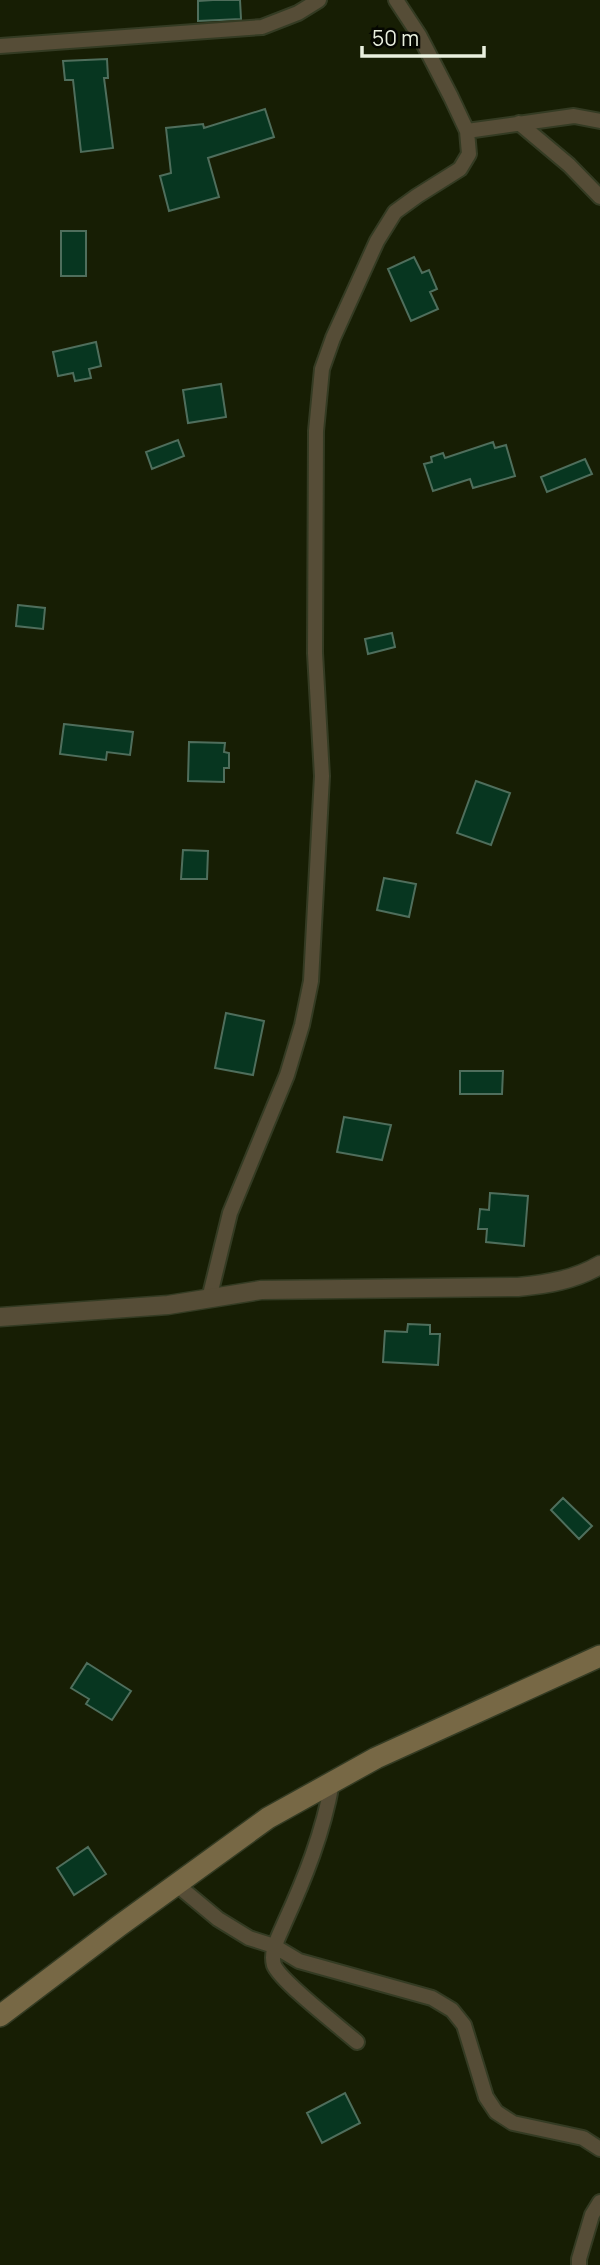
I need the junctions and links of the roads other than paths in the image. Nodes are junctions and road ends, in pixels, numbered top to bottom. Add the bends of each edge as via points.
1 (319, 0) edge
2 (401, 1) edge
3 (0, 46) edge
4 (600, 121) edge
5 (519, 123) junction
6 (467, 131) junction
7 (600, 197) edge
8 (600, 1265) edge
9 (209, 1299) junction
10 (0, 1317) edge
11 (600, 1656) edge
12 (332, 1783) junction
13 (176, 1884) junction
14 (274, 1946) junction
15 (0, 2016) edge
16 (357, 2042) dead end
17 (600, 2149) edge
18 (600, 2202) edge
19 (579, 2265) edge

1 - 3 street via 262,27
2 - 6 street
4 - 5 street via 574,116
5 - 6 street
5 - 7 street
6 - 9 street via 469,154 460,169 395,212 377,241 321,369 315,653 321,776 311,981 287,1075 230,1213
8 - 9 street via 555,1283 519,1287 261,1290
9 - 10 street
11 - 12 main road via 376,1758
12 - 13 main road via 268,1818
12 - 14 street via 304,1880
13 - 14 street via 228,1926
13 - 15 main road
14 - 16 street via 274,1965 285,1980
14 - 17 street via 299,1961 432,1998 452,2010 464,2025 486,2097 496,2112 513,2123 583,2138
18 - 19 street

